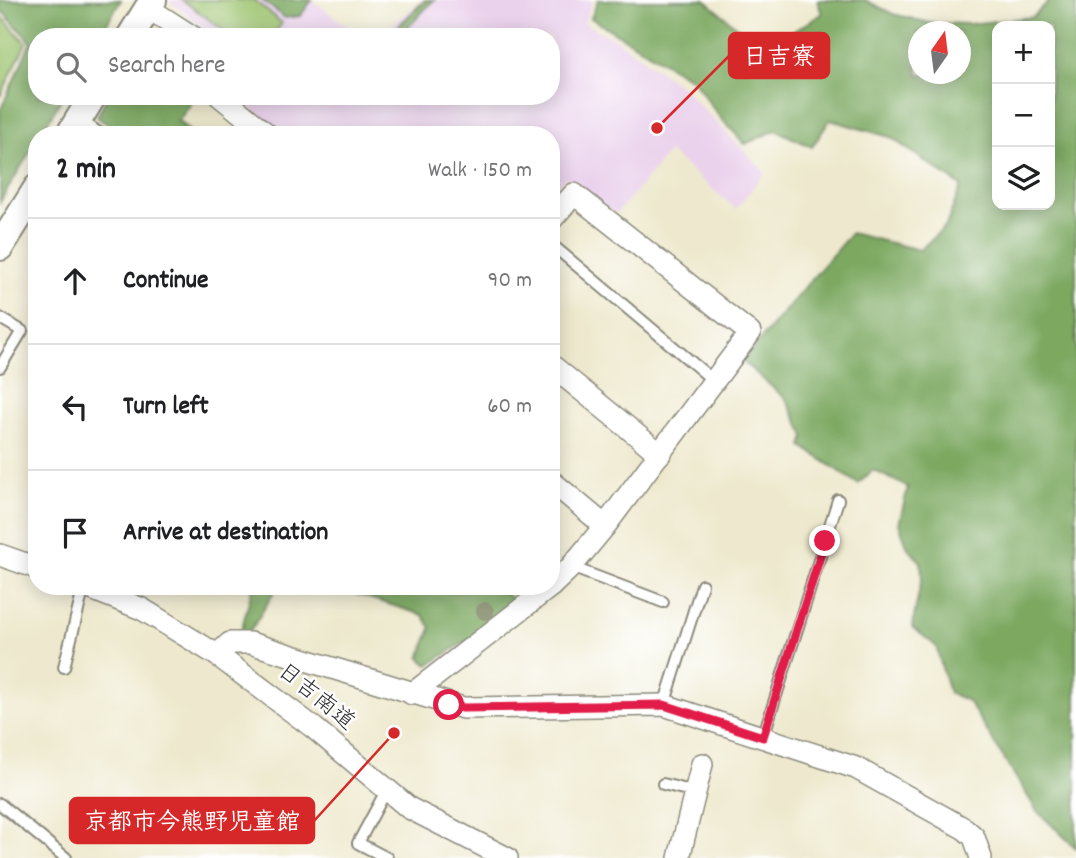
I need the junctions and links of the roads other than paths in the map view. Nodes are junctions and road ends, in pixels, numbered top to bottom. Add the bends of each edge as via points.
1 (150, 4) edge
2 (135, 28) edge
3 (181, 28) edge
4 (87, 105) edge
5 (231, 105) edge
6 (75, 126) edge
7 (257, 126) edge
8 (28, 202) edge
9 (560, 210) edge
10 (0, 247) edge
11 (560, 252) edge
12 (0, 318) edge
13 (0, 367) edge
14 (560, 372) edge
15 (714, 381) junction
16 (660, 454) junction
17 (560, 488) edge
18 (838, 500) dead end
19 (605, 526) junction
20 (0, 555) edge
21 (28, 565) edge
22 (571, 567) junction
23 (560, 577) edge
24 (702, 585) dead end
25 (82, 595) edge
26 (107, 595) edge
27 (539, 595) edge
28 (663, 602) dead end
29 (217, 656) junction
30 (64, 667) dead end
31 (412, 694) junction
32 (664, 705) junction
33 (763, 737) junction
34 (702, 764) dead end
35 (663, 784) dead end
36 (386, 791) junction
37 (695, 792) junction
38 (0, 804) edge
39 (498, 855) edge
40 (66, 858) edge
41 (387, 858) edge
42 (679, 858) edge
43 (981, 858) edge

1 - 2 street
1 - 3 street
4 - 6 street
5 - 7 street
8 - 10 street
9 - 15 street via 574,194 750,333
11 - 15 lane
12 - 13 lane via 22,331
14 - 16 street
15 - 16 street
16 - 19 street
17 - 19 street
18 - 33 lane
19 - 22 street
20 - 21 street
22 - 23 street
22 - 28 lane
24 - 32 lane
25 - 30 lane
26 - 29 street, 日吉南道 via 142,609
27 - 31 street
29 - 31 street via 230,643 250,643
29 - 36 street, 日吉南道 via 314,728
31 - 32 street via 463,708
32 - 33 street
33 - 43 street via 869,775 965,829 974,838
34 - 37 street
35 - 37 lane
36 - 39 street, 日吉南道 via 435,824
36 - 41 lane via 358,843
37 - 42 street
38 - 40 lane

